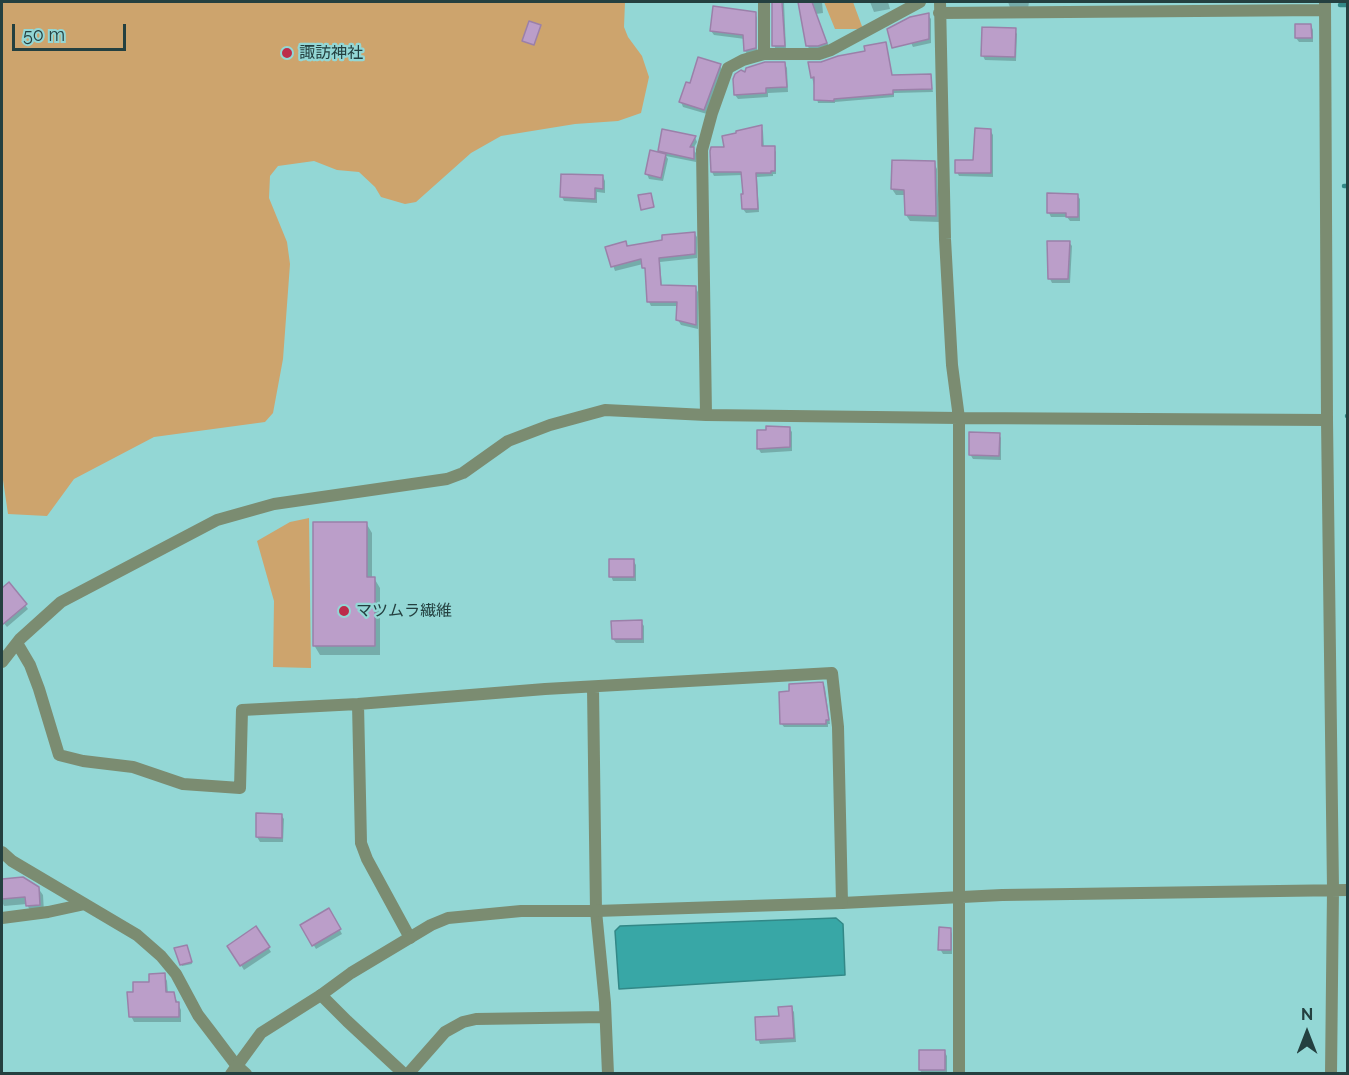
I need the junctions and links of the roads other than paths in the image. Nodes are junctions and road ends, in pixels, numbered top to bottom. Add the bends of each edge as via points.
1 (764, 2) edge
2 (920, 2) edge
3 (1325, 6) edge
4 (939, 7) edge
5 (764, 54) junction
6 (706, 415) junction
7 (959, 418) junction
8 (1327, 420) junction
9 (17, 643) junction
10 (2, 662) edge
11 (593, 688) junction
12 (358, 704) junction
13 (2, 852) edge
14 (1333, 890) junction
15 (1347, 890) edge
16 (959, 897) junction
17 (842, 903) junction
18 (85, 904) junction
19 (596, 911) junction
20 (2, 918) edge
21 (410, 938) junction
22 (321, 995) junction
23 (606, 1017) junction
24 (233, 1069) edge
25 (246, 1074) edge
26 (406, 1074) edge
27 (608, 1074) edge
28 (959, 1074) edge
29 (1331, 1074) edge

1 - 5 street
2 - 5 street via 819,54
3 - 4 street
3 - 8 street
4 - 7 street via 945,239
5 - 6 street via 728,68 702,150
6 - 7 street
6 - 9 street via 605,410 508,441 463,473 447,479 273,504 217,520 61,602
7 - 8 street
7 - 16 street
8 - 14 street
9 - 10 street
9 - 12 street via 30,665 59,755 133,767 183,784 240,788 242,710
11 - 12 street
11 - 17 street via 832,673 838,727
11 - 19 street
12 - 21 street via 361,843
13 - 18 street
14 - 15 street
14 - 16 street
14 - 29 street
16 - 17 street
16 - 28 street
17 - 19 street
18 - 20 street
18 - 24 street via 137,935 161,956
19 - 21 street via 460,915 430,925
19 - 23 street
21 - 22 street
22 - 24 street via 261,1033
22 - 26 street
23 - 26 street via 463,1022 445,1032
23 - 27 street
24 - 25 street

